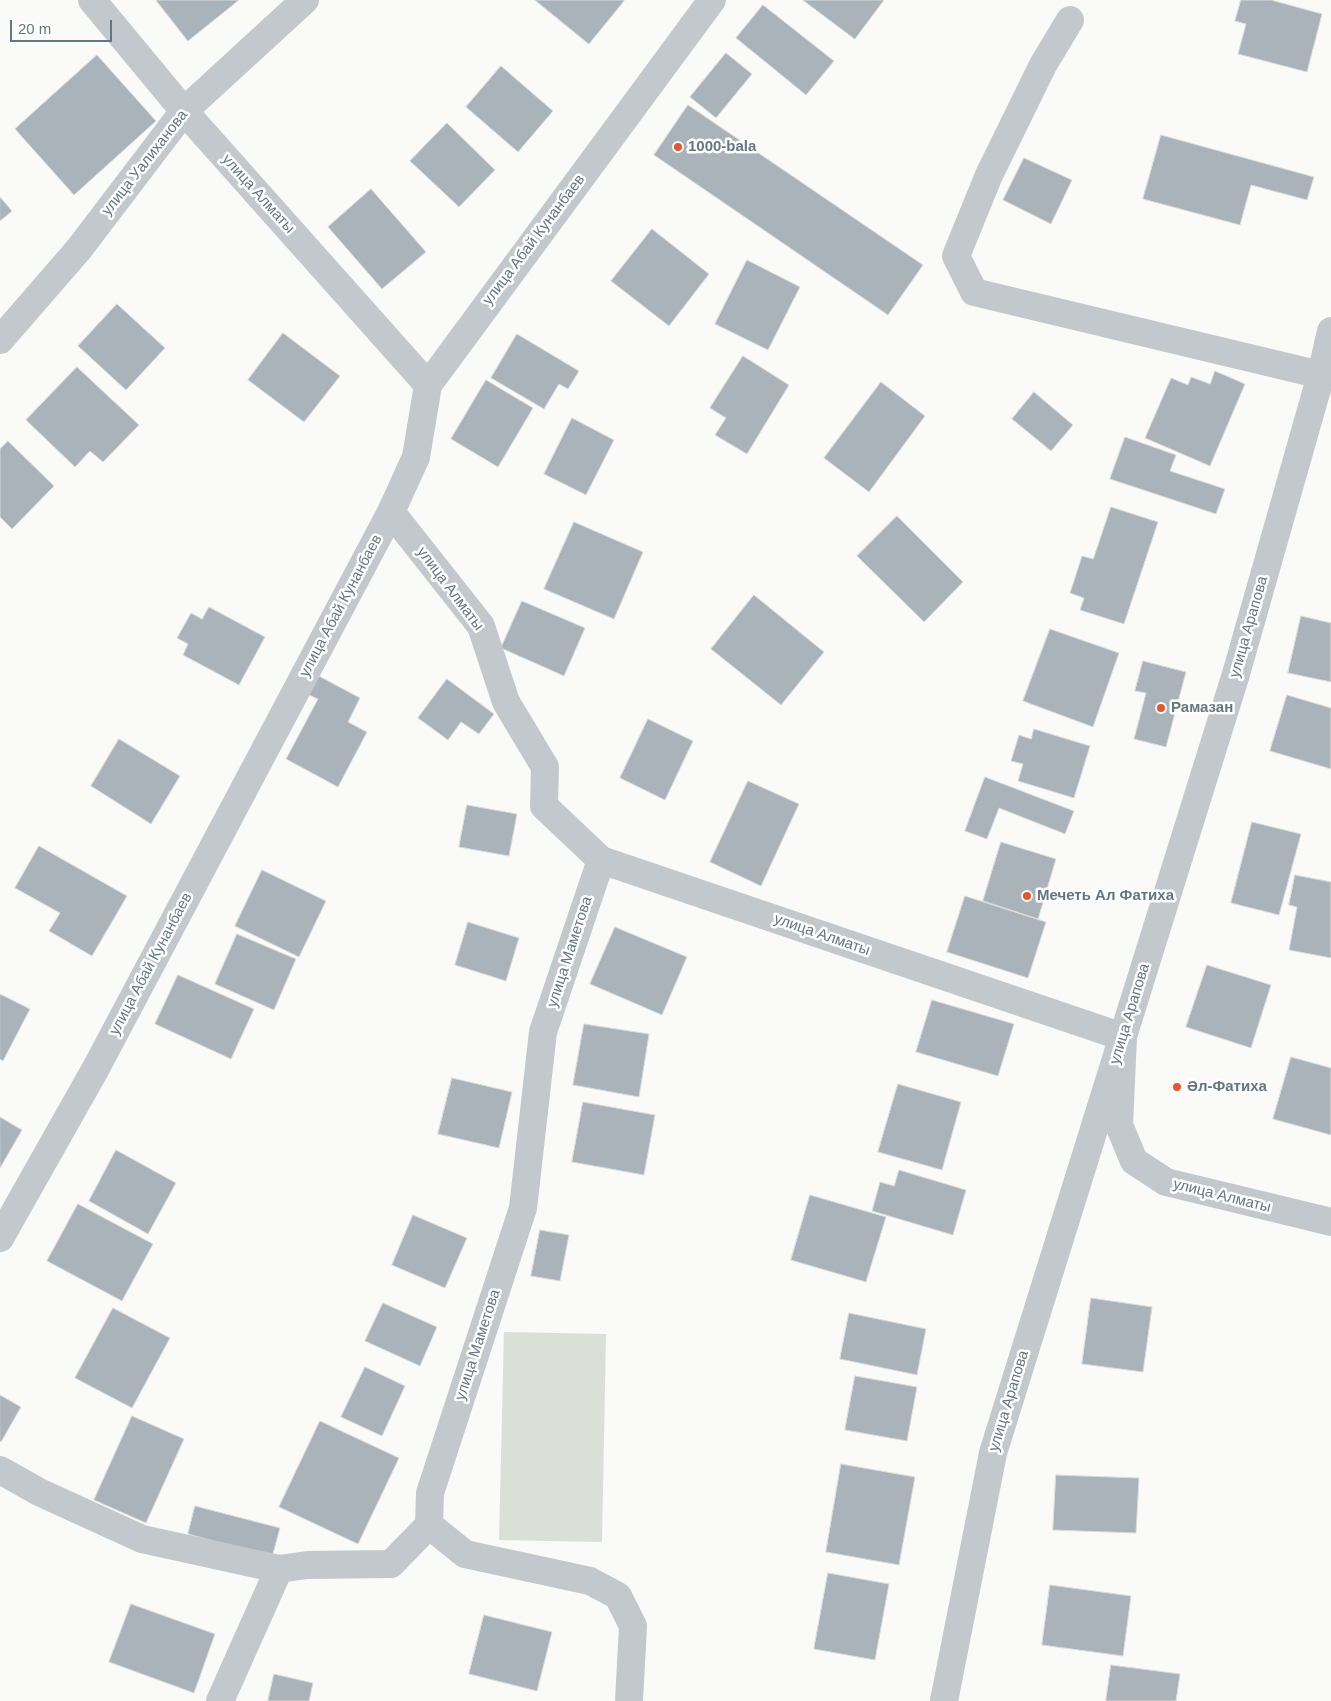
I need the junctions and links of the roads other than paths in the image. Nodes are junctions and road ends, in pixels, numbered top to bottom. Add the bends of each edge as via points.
1 (92, 0) edge
2 (305, 0) edge
3 (712, 0) edge
4 (1070, 20) dead end
5 (184, 111) junction
6 (1331, 331) edge
7 (0, 340) edge
8 (1321, 375) junction
9 (428, 384) junction
10 (391, 512) junction
11 (601, 860) junction
12 (1123, 1037) junction
13 (1331, 1222) edge
14 (0, 1238) edge
15 (0, 1470) edge
16 (429, 1525) junction
17 (279, 1569) junction
18 (220, 1701) edge
19 (629, 1701) edge
20 (944, 1701) edge

1 - 5 street, улица Алматы
2 - 5 street, улица Уалиханова
3 - 9 street, улица Абай Кунанбаев
4 - 8 street via 1043,65 989,175 956,256 974,292
5 - 7 street, улица Уалиханова via 79,249
5 - 9 street, улица Алматы
6 - 8 street, улица Арапова
8 - 12 street, улица Арапова via 1236,674
9 - 10 street, улица Абай Кунанбаев via 416,457
10 - 11 street, улица Алматы via 481,626 506,702 546,767 544,806
10 - 14 street, улица Абай Кунанбаев via 96,1068
11 - 12 street, улица Алматы
11 - 16 street, улица Маметова via 543,1032 522,1208 430,1493
12 - 13 street, улица Алматы via 1119,1125 1134,1161 1166,1182
12 - 20 street, улица Арапова via 992,1453
15 - 17 street via 39,1492 142,1539
16 - 17 street via 391,1564 307,1565
16 - 19 street via 465,1554 590,1581 618,1596 633,1626
17 - 18 street

